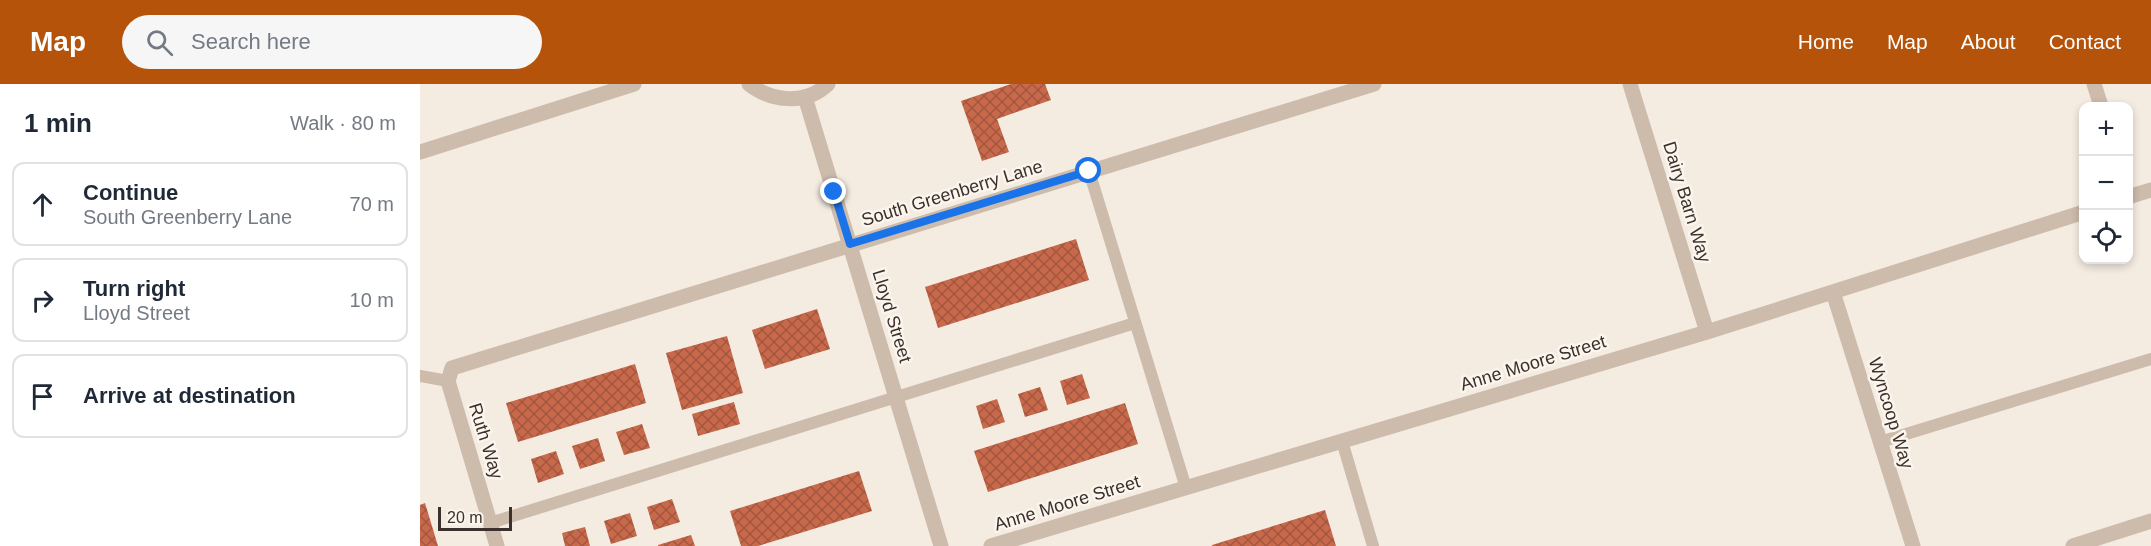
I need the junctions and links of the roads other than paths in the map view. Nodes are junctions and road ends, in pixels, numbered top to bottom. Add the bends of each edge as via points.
1 (634, 84) edge
2 (749, 84) edge
3 (828, 84) edge
4 (1374, 84) edge
5 (1630, 84) edge
6 (2094, 84) edge
7 (805, 97) junction
8 (2100, 102) edge
9 (420, 152) edge
10 (1089, 171) junction
11 (2151, 190) edge
12 (2133, 195) edge
13 (2079, 214) edge
14 (850, 244) junction
15 (1833, 292) junction
16 (1136, 323) junction
17 (1707, 332) junction
18 (2151, 359) edge
19 (420, 376) edge
20 (448, 381) junction
21 (896, 396) junction
22 (1342, 441) junction
23 (1880, 442) junction
24 (1186, 488) junction
25 (2151, 521) edge
26 (490, 523) junction
27 (497, 546) edge
28 (941, 546) edge
29 (991, 546) edge
30 (1373, 546) edge
31 (1913, 546) edge
32 (2073, 546) edge

1 - 9 street
2 - 7 street via 767,95
3 - 7 street
4 - 10 street, South Greenberry Lane
5 - 17 street, Dairy Barn Way
6 - 8 street
7 - 14 street, Lloyd Street
10 - 14 street, South Greenberry Lane
10 - 16 lane
11 - 12 street
13 - 15 street, Anne Moore Street
14 - 20 street, South Greenberry Lane via 452,368
14 - 21 street, Lloyd Street
15 - 17 street, Anne Moore Street
15 - 23 street, Wyncoop Way
16 - 21 lane
16 - 24 lane
17 - 22 street, Anne Moore Street
18 - 23 lane
19 - 20 lane
20 - 26 street, Ruth Way
21 - 26 lane
21 - 28 street, Lloyd Street
22 - 24 street, Anne Moore Street
22 - 30 lane
23 - 31 street, Wyncoop Way
24 - 29 street, Anne Moore Street
25 - 32 street
26 - 27 street, Ruth Way

